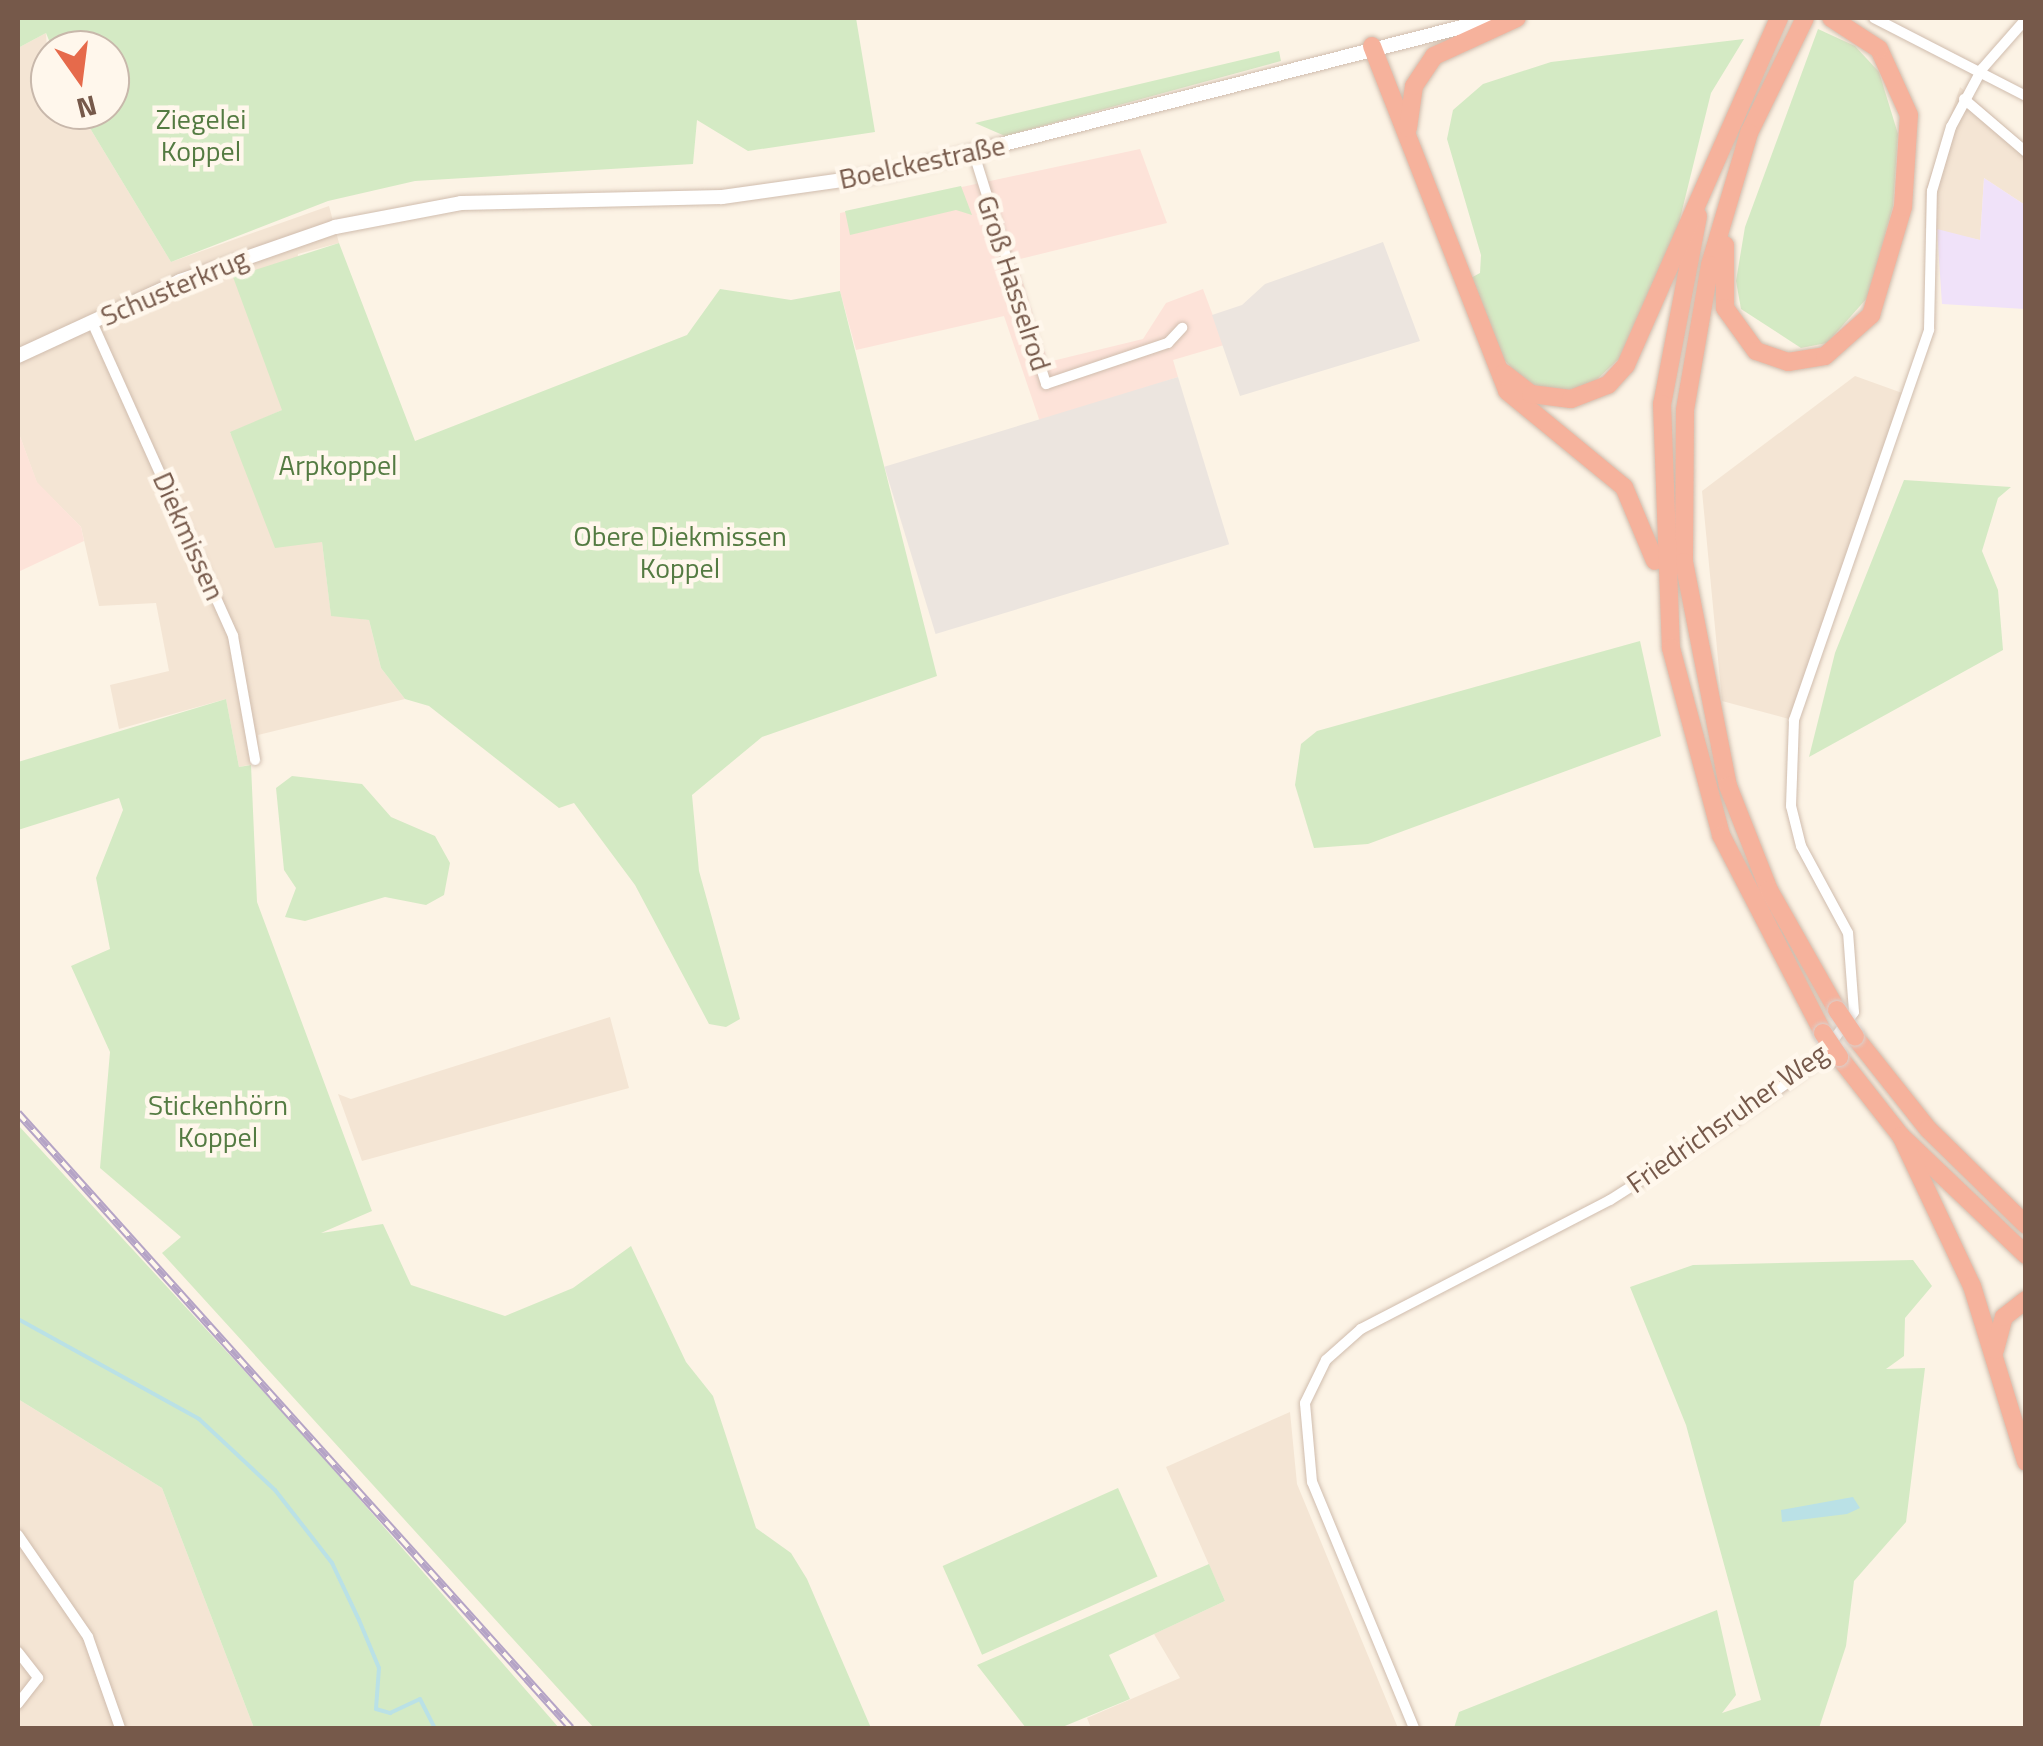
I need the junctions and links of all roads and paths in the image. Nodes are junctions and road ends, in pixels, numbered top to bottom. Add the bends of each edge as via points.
1 (1497, 18) edge
2 (1517, 18) edge
3 (1805, 18) edge
4 (1831, 18) edge
5 (1874, 18) edge
6 (2026, 19) edge
7 (1776, 24) edge
8 (1372, 46) junction
9 (1982, 69) junction
10 (2026, 96) edge
11 (1964, 99) junction
12 (1407, 134) junction
13 (2026, 152) edge
14 (974, 154) junction
15 (1726, 214) junction
16 (1698, 216) junction
17 (335, 227) joint
18 (92, 322) junction
19 (1182, 328) dead end
20 (1487, 354) junction
21 (18, 356) edge
22 (1664, 588) junction
23 (255, 760) dead end
24 (1901, 1136) junction
25 (2026, 1225) edge
26 (2026, 1255) edge
27 (2026, 1300) edge
28 (1995, 1350) junction
29 (2026, 1462) edge
30 (18, 1535) edge
31 (18, 1652) edge
32 (18, 1704) edge
33 (120, 1728) edge
34 (1414, 1728) edge

1 - 8 street, Boelckestraße
2 - 12 highway via 1434,56 1414,86
3 - 15 highway via 1749,133
4 - 15 highway via 1880,50 1909,115 1896,242 1862,329 1805,362 1744,342 1721,288
5 - 9 street
6 - 9 street, Friedrichsruher Weg
7 - 16 highway
8 - 12 highway
8 - 14 street, Boelckestraße
9 - 10 street
9 - 11 street, Friedrichsruher Weg
11 - 13 street
11 - 34 street, Friedrichsruher Weg via 1932,192 1929,330 1794,720 1791,806 1801,846 1848,933 1854,1012 1816,1062 1710,1136 1610,1200 1361,1330 1326,1360 1305,1403 1312,1482
12 - 20 highway
14 - 17 street, Boelckestraße via 722,197 461,203
14 - 19 street, Groß Hasselrod via 1046,384 1168,343
15 - 25 highway, bridge via 1684,410 1690,622 1742,825 1855,1037 1928,1130
16 - 20 highway via 1644,335 1608,384 1546,398
16 - 22 highway via 1662,404
17 - 18 street, Schusterkrug
18 - 21 street, Schusterkrug
18 - 23 street, Diekmissen via 233,636
20 - 22 highway via 1516,402 1634,499
22 - 24 highway, bridge via 1687,729 1721,835 1823,1034
24 - 26 highway
24 - 28 highway
27 - 28 highway via 2004,1317
28 - 29 highway
30 - 33 street via 66,1595
31 - 32 street via 38,1678

